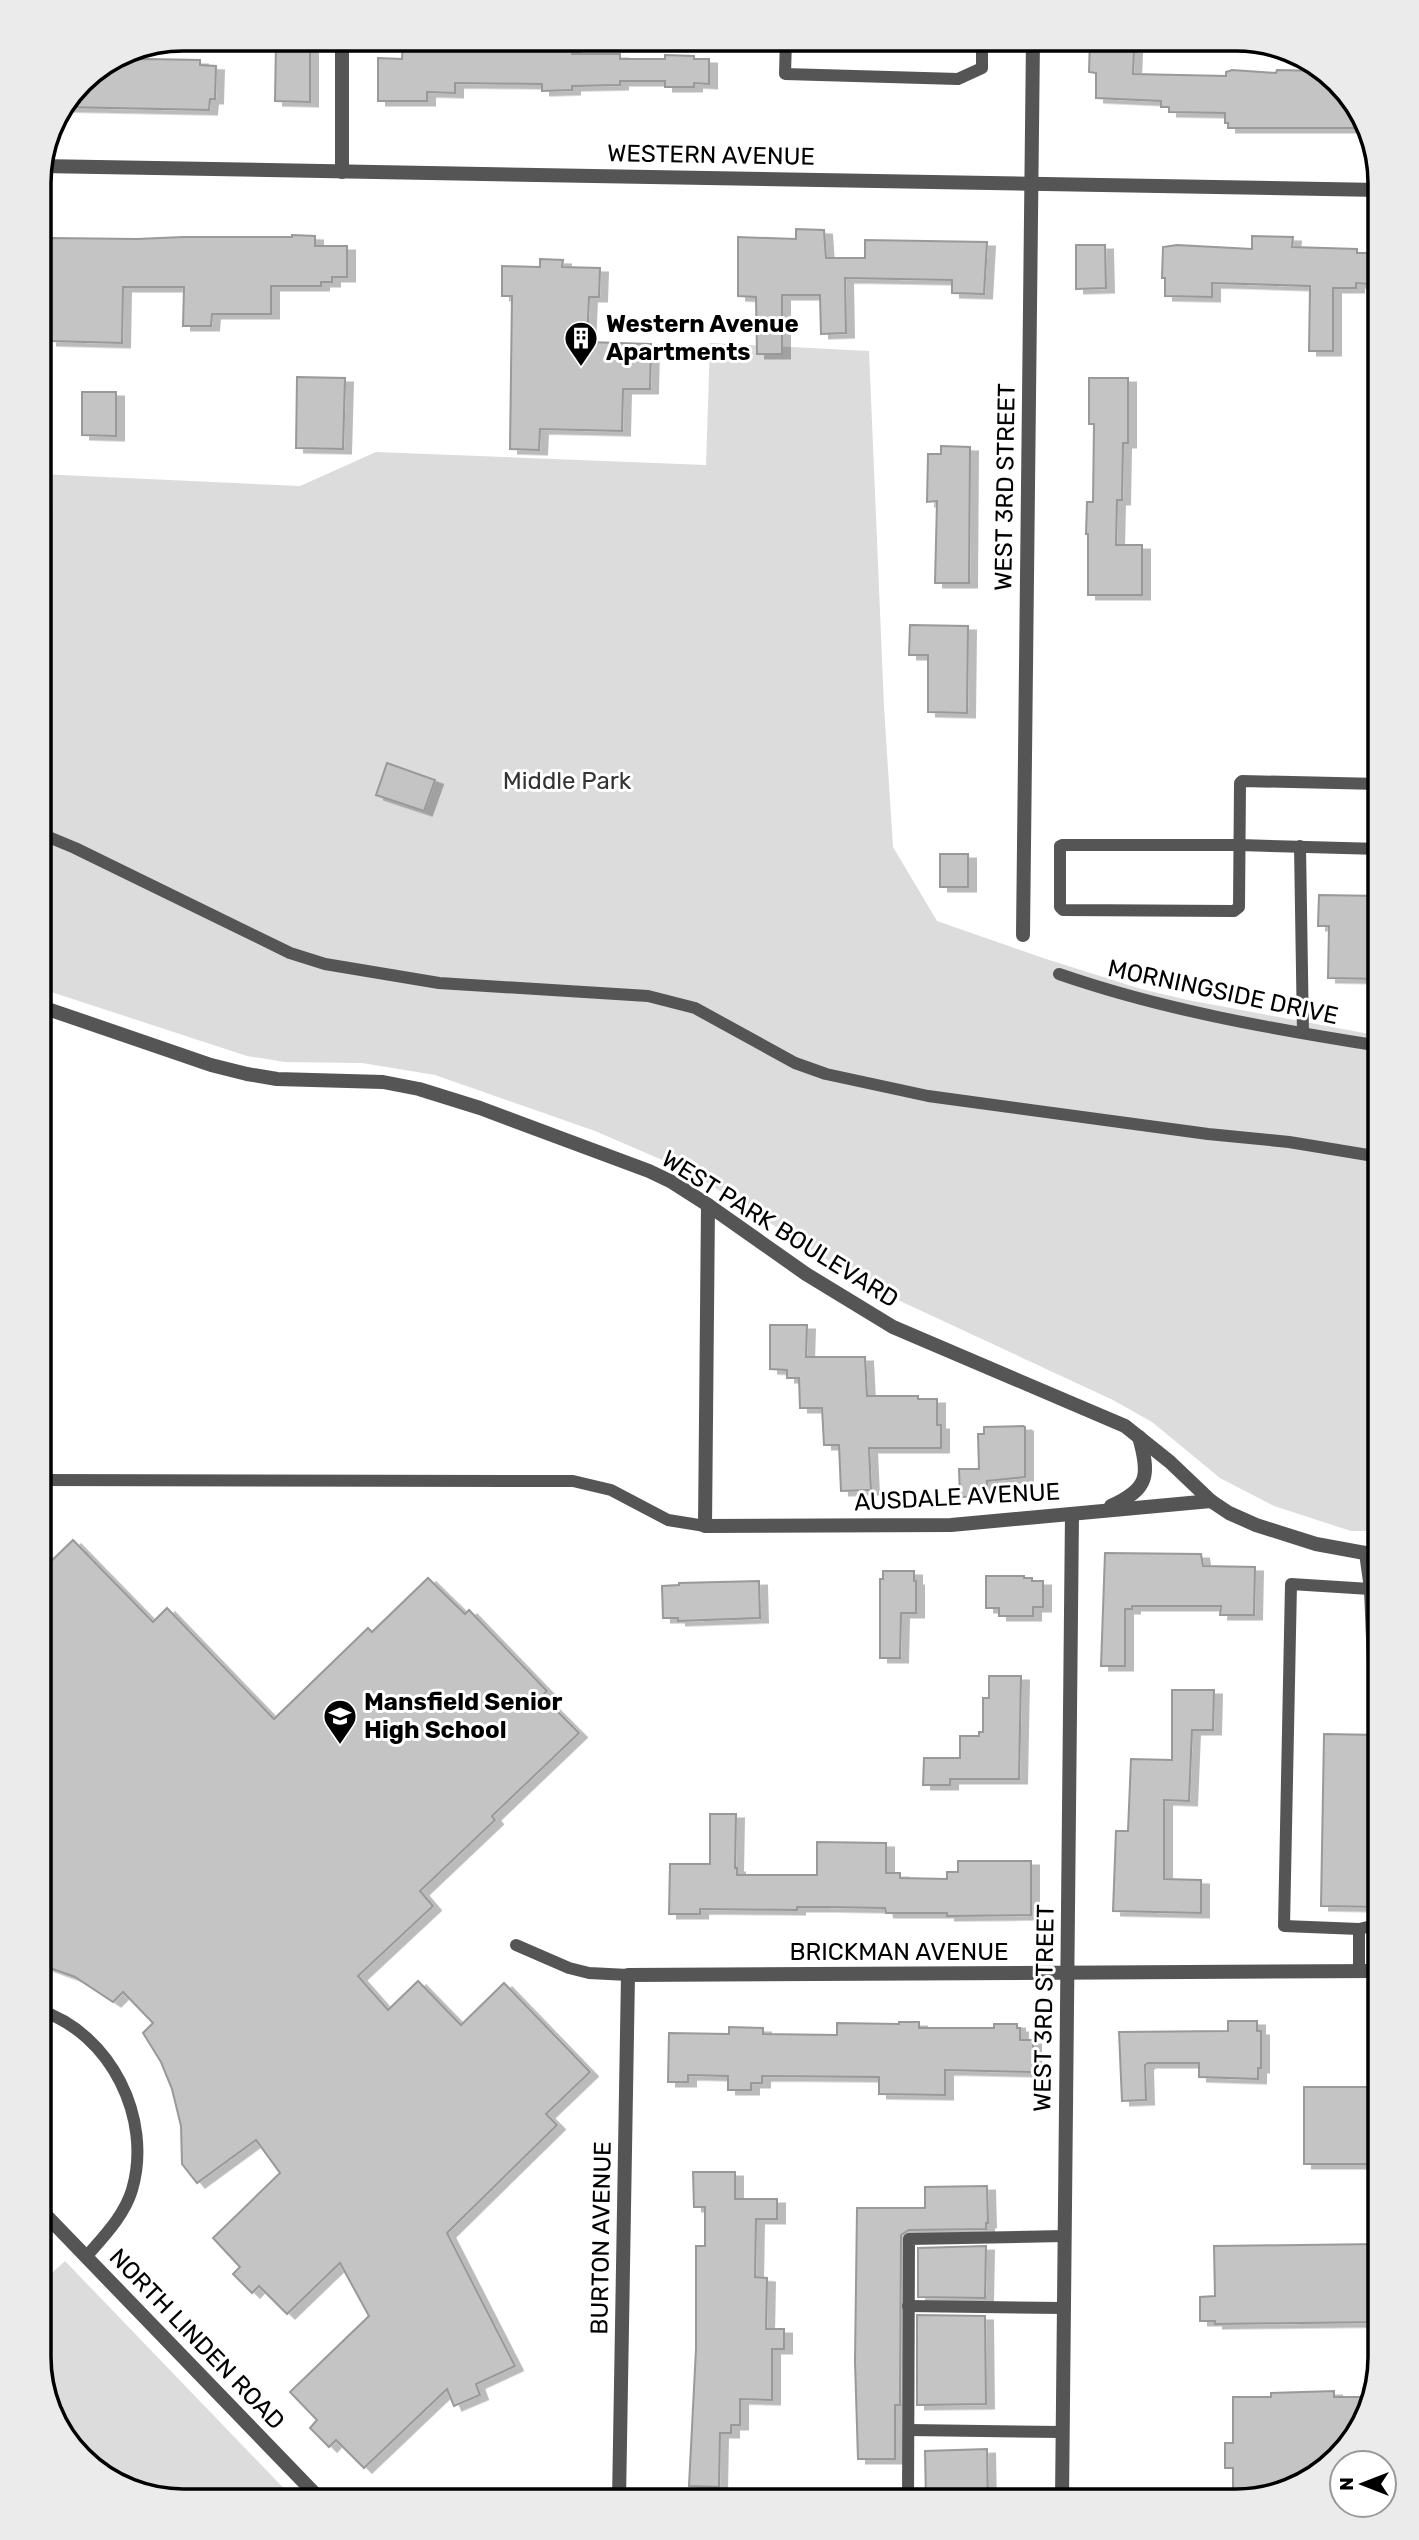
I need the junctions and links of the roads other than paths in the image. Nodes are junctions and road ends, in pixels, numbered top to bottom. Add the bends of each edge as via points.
1 (342, 51) edge
2 (786, 51) edge
3 (982, 51) edge
4 (1032, 51) edge
5 (52, 166) edge
6 (342, 172) junction
7 (1031, 184) junction
8 (1368, 190) edge
9 (1368, 784) edge
10 (51, 838) edge
11 (1239, 845) junction
12 (1300, 846) junction
13 (1368, 849) edge
14 (1023, 935) dead end
15 (1059, 974) dead end
16 (51, 1010) edge
17 (1303, 1033) junction
18 (1368, 1044) edge
19 (1368, 1155) edge
20 (708, 1205) junction
21 (1139, 1435) junction
22 (51, 1480) edge
23 (1211, 1501) junction
24 (1099, 1511) junction
25 (1072, 1514) junction
26 (705, 1526) junction
27 (1365, 1552) joint
28 (1368, 1574) edge
29 (1368, 1588) edge
30 (1368, 1926) edge
31 (1359, 1928) junction
32 (516, 1945) dead end
33 (1359, 1972) junction
34 (1368, 1972) edge
35 (1067, 1974) junction
36 (628, 1975) junction
37 (51, 2016) edge
38 (51, 2221) edge
39 (1064, 2236) junction
40 (86, 2257) junction
41 (908, 2306) junction
42 (1063, 2308) junction
43 (909, 2430) junction
44 (1062, 2432) junction
45 (310, 2489) edge
46 (619, 2489) edge
47 (908, 2489) edge
48 (1062, 2489) edge

1 - 6 street
2 - 3 lane via 785,74 958,79 982,68
4 - 7 street, WEST 3RD STREET
5 - 6 street, WESTERN AVENUE
6 - 7 street, WESTERN AVENUE
7 - 8 street, WESTERN AVENUE
7 - 14 street, WEST 3RD STREET
9 - 11 lane via 1242,780
10 - 19 lane via 290,953 325,964 439,983 648,996 695,1008 795,1063 826,1074 928,1096
11 - 11 lane via 1061,845 1060,907 1234,911 1239,907
11 - 12 lane
12 - 13 lane
12 - 17 lane
15 - 17 lane, MORNINGSIDE DRIVE via 1140,1000
16 - 20 street, WEST PARK BOULEVARD via 247,1074 383,1082 452,1099 649,1171
17 - 18 lane, MORNINGSIDE DRIVE
20 - 21 street, WEST PARK BOULEVARD via 806,1274 893,1327
20 - 26 street
21 - 23 street, WEST PARK BOULEVARD
21 - 24 street via 1146,1462 1140,1489
22 - 26 lane via 573,1481 611,1490 668,1520
23 - 24 street, AUSDALE AVENUE
23 - 27 street, WEST PARK BOULEVARD via 1267,1528 1316,1544
24 - 25 street, AUSDALE AVENUE
25 - 26 street, AUSDALE AVENUE via 951,1525
25 - 35 street, WEST 3RD STREET
27 - 28 lane
29 - 31 lane via 1291,1584 1284,1926
30 - 31 lane
31 - 33 lane
32 - 36 lane via 569,1968
33 - 34 street, BRICKMAN AVENUE
33 - 35 street, BRICKMAN AVENUE
35 - 36 street, BRICKMAN AVENUE
35 - 39 street, WEST 3RD STREET
36 - 46 street, BURTON AVENUE
37 - 40 lane via 89,2040 106,2059 133,2112 138,2158 132,2189 122,2212
38 - 40 street, NORTH LINDEN ROAD
39 - 41 lane via 909,2239
39 - 42 street, WEST 3RD STREET
40 - 45 street, NORTH LINDEN ROAD
41 - 42 lane
41 - 43 lane
42 - 44 street, WEST 3RD STREET
43 - 44 lane
43 - 47 lane
44 - 48 street, WEST 3RD STREET

